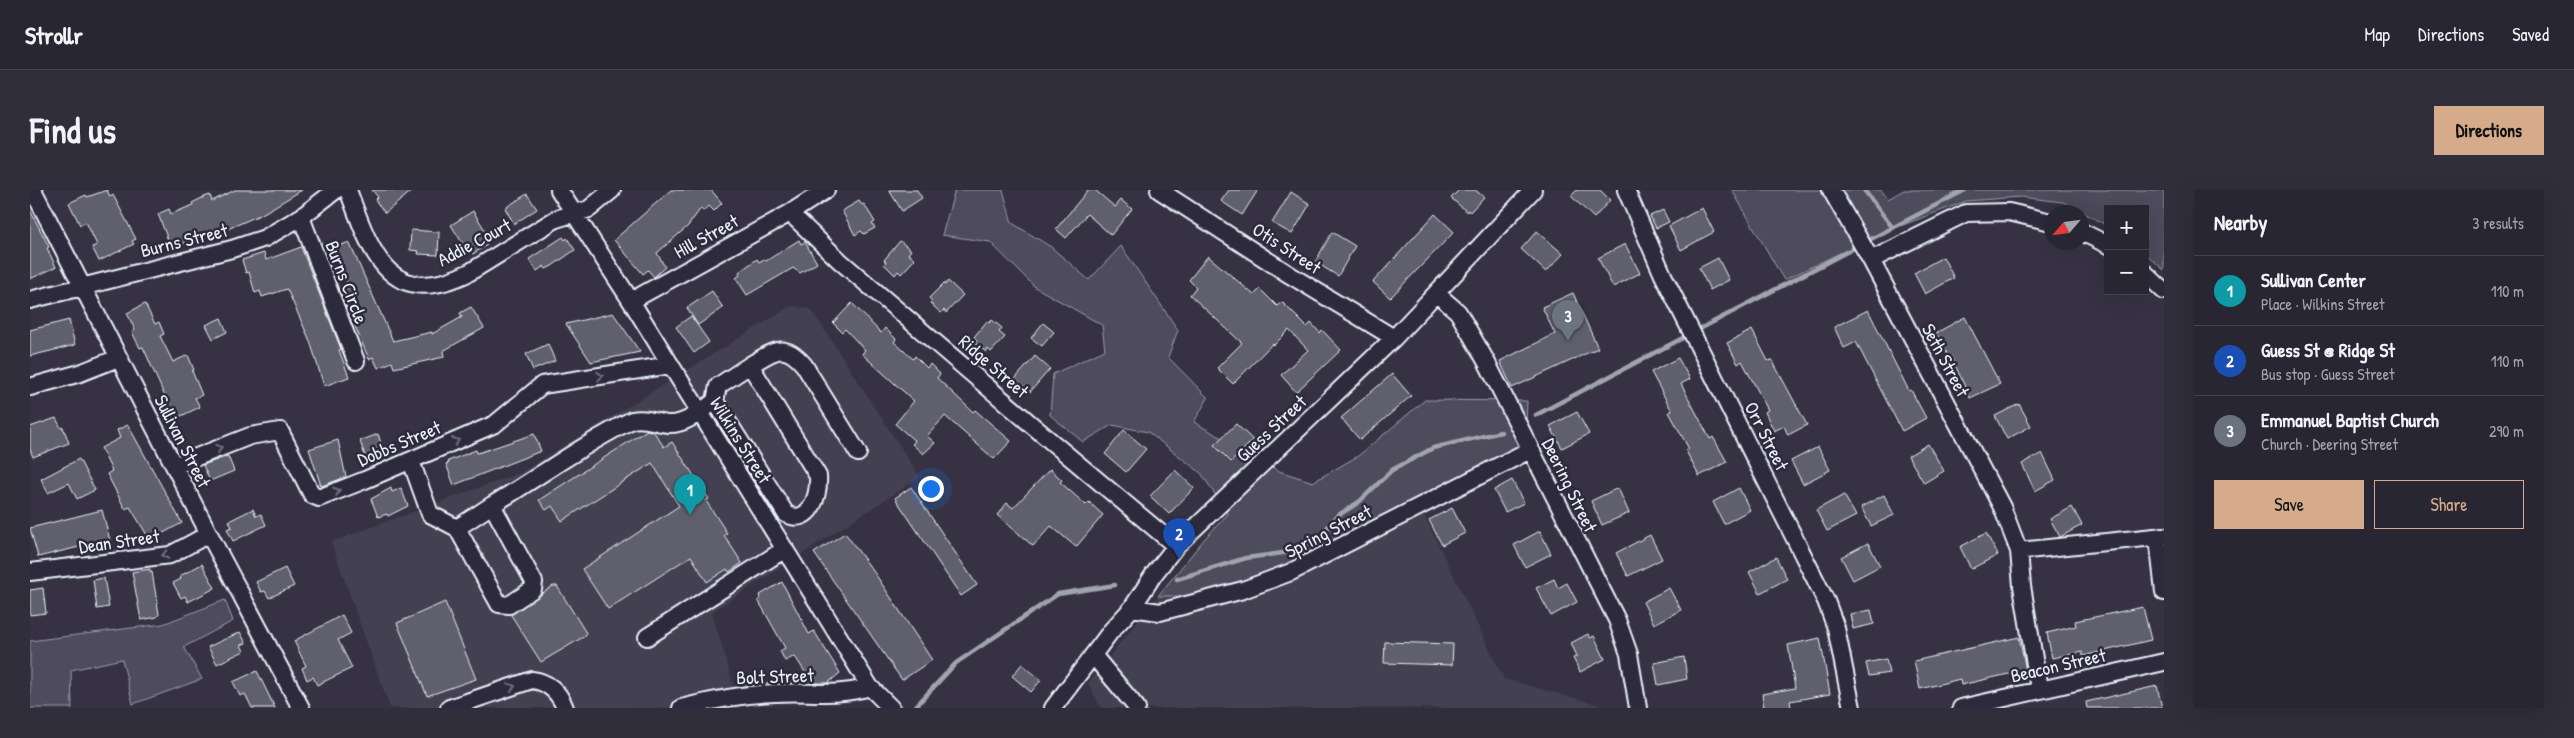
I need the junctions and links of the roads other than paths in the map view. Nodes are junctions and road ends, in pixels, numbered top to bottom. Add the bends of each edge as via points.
1 (34, 190) edge
2 (336, 190) edge
3 (348, 190) edge
4 (559, 190) edge
5 (612, 190) edge
6 (826, 190) edge
7 (1159, 190) edge
8 (1533, 190) edge
9 (1626, 190) edge
10 (1832, 190) edge
11 (790, 213) junction
12 (576, 214) junction
13 (301, 218) junction
14 (2044, 220) edge
15 (2089, 236) edge
16 (2104, 243) edge
17 (1871, 260) junction
18 (2149, 277) edge
19 (81, 286) junction
20 (2164, 291) edge
21 (1436, 294) junction
22 (30, 300) edge
23 (631, 301) junction
24 (1394, 338) junction
25 (118, 358) junction
26 (356, 361) dead end
27 (671, 365) junction
28 (750, 365) junction
29 (30, 387) edge
30 (715, 401) junction
31 (700, 412) junction
32 (1530, 450) junction
33 (858, 453) dead end
34 (411, 461) junction
35 (174, 466) junction
36 (492, 505) junction
37 (457, 528) junction
38 (208, 534) junction
39 (2161, 537) edge
40 (1176, 546) junction
41 (785, 549) junction
42 (2019, 551) junction
43 (30, 572) edge
44 (2164, 592) edge
45 (1132, 608) junction
46 (647, 637) dead end
47 (1094, 655) junction
48 (2164, 662) edge
49 (870, 687) junction
50 (2039, 690) junction
51 (301, 708) edge
52 (449, 708) edge
53 (565, 708) edge
54 (681, 708) edge
55 (891, 708) edge
56 (1053, 708) edge
57 (1137, 708) edge
58 (1638, 708) edge
59 (1852, 708) edge
60 (1961, 708) edge

1 - 19 street, Sullivan Street
2 - 13 street, Burns Street
3 - 12 street, Addie Court via 368,243 386,270 400,278 429,284 456,278 556,219
4 - 12 street, Wilkins Street
5 - 12 street, Addie Court via 589,209
6 - 11 street, Hill Street
7 - 24 street, Otis Street
8 - 21 street, Guess Street
9 - 59 street, Orr Street via 1692,335 1826,601 1836,628
10 - 17 street, Seth Street
11 - 23 street, Hill Street
11 - 40 street, Ridge Street via 840,261
12 - 23 street, Wilkins Street
13 - 19 street, Burns Street via 265,238 232,250
13 - 26 street, Burns Circle
14 - 17 street via 2009,212 1966,213
15 - 16 street
17 - 42 street, Seth Street via 2002,507
18 - 20 street
19 - 22 street, Burns Street
19 - 25 street, Sullivan Street
21 - 24 street, Guess Street
21 - 32 street, Deering Street via 1458,312 1510,405
23 - 27 street, Wilkins Street
24 - 40 street, Guess Street
25 - 29 street
25 - 35 street, Sullivan Street
27 - 31 street, Wilkins Street
34 -> 27 street, Dobbs Street via 495,424 542,385
28 - 30 street via 718,386
28 - 30 street via 818,476 819,490 809,511 801,516 786,514
28 - 33 street via 777,350 785,349 795,354
30 - 31 street
31 - 36 street via 685,421 669,424 642,418 632,420 570,454 552,469
31 - 41 street, Wilkins Street
32 - 45 street, Spring Street via 1291,572 1243,590 1160,612
32 - 58 street, Deering Street via 1617,620 1629,654
35 -> 34 street, Dobbs Street via 250,436 280,431 312,495 319,498
34 - 37 street via 430,514
35 - 38 street, Sullivan Street
36 - 37 street
36 - 37 street via 534,582 533,589 509,605 499,604
38 -> 43 street, Dean Street via 170,555
38 - 51 street, Sullivan Street
39 - 42 street
39 - 44 street
40 - 45 street, Guess Street
41 - 46 street
41 - 49 street, Wilkins Street
42 - 50 street, Seth Street
45 - 47 street, Guess Street
47 - 56 street, Guess Street
47 - 57 street
48 - 50 street, Beacon Street
49 - 54 street, Bolt Street via 828,695 777,692
49 - 55 street, Wilkins Street
50 - 60 street, Beacon Street
52 -> 53 street via 532,680 550,686 558,693

